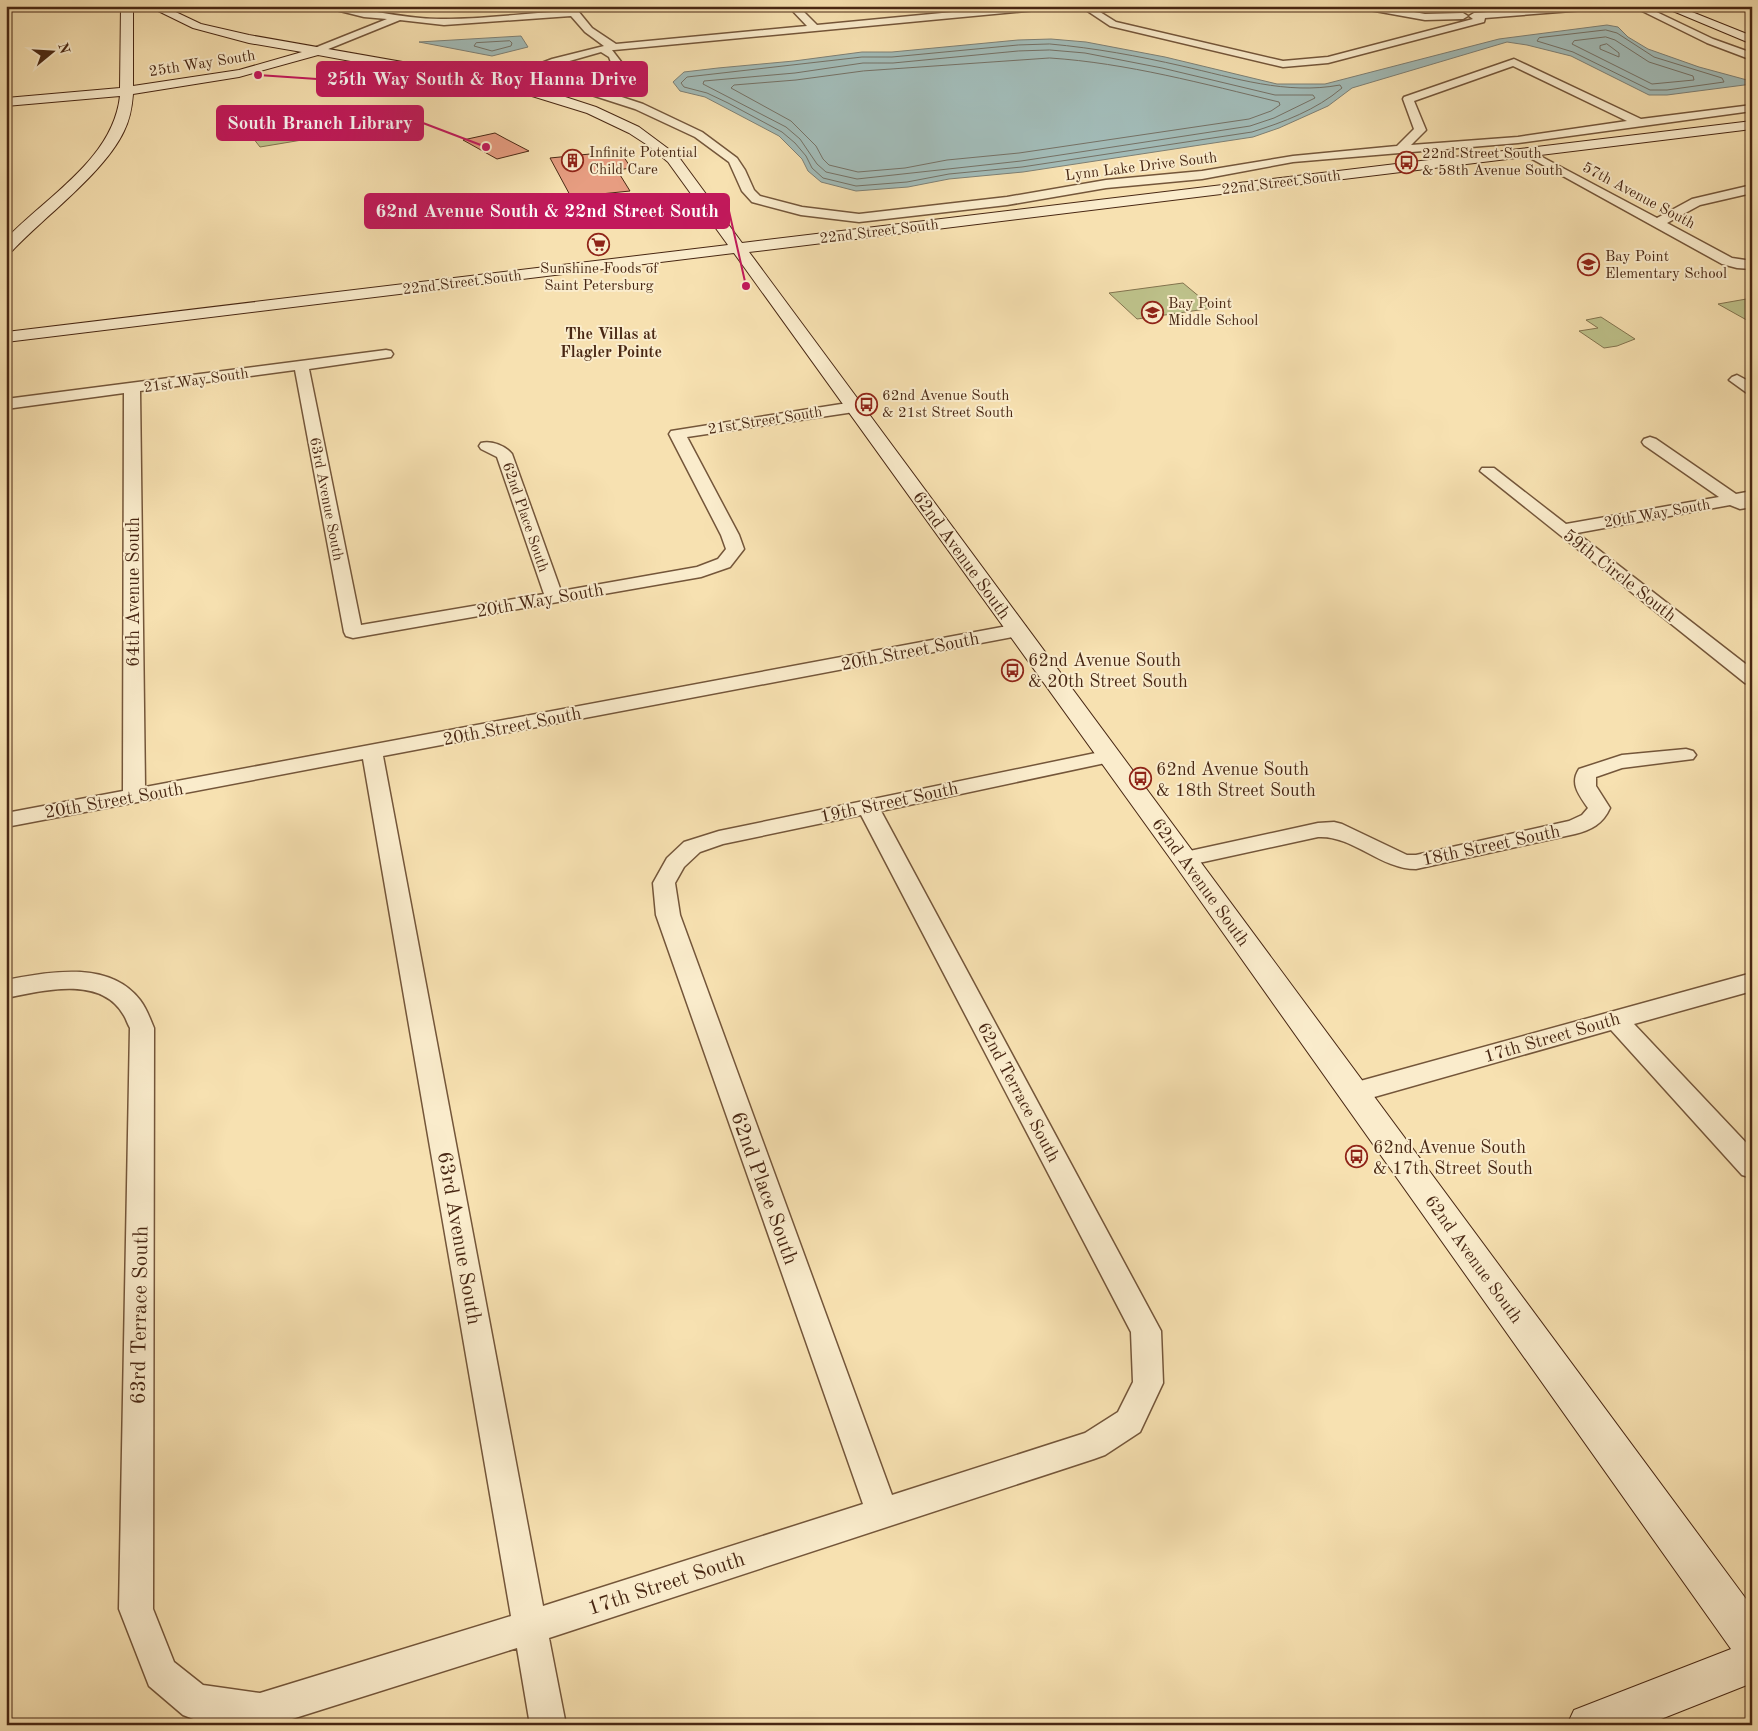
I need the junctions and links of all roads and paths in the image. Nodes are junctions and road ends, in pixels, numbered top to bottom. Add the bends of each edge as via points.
1 (127, 6) edge
2 (324, 6) edge
3 (695, 6) edge
4 (710, 6) edge
5 (792, 6) edge
6 (1047, 6) edge
7 (1130, 6) edge
8 (1364, 6) edge
9 (1482, 6) edge
10 (1598, 6) edge
11 (1636, 6) edge
12 (1666, 6) edge
13 (1690, 6) edge
14 (572, 10) edge
15 (415, 11) dead end
16 (146, 13) edge
17 (1474, 16) junction
18 (398, 18) junction
19 (126, 24) junction
20 (814, 27) junction
21 (1750, 36) edge
22 (1710, 42) junction
23 (614, 47) junction
24 (602, 49) junction
25 (316, 51) junction
26 (1752, 57) edge
27 (499, 82) junction
28 (126, 90) junction
29 (6, 102) edge
30 (1752, 108) edge
31 (1640, 123) junction
32 (1752, 125) edge
33 (1400, 149) junction
34 (1527, 152) junction
35 (1752, 188) edge
36 (1657, 223) junction
37 (9, 241) edge
38 (740, 248) junction
39 (1752, 265) edge
40 (6, 337) edge
41 (386, 354) dead end
42 (301, 365) junction
43 (1744, 378) edge
44 (132, 388) junction
45 (1752, 390) edge
46 (6, 404) edge
47 (854, 407) junction
48 (1650, 442) dead end
49 (487, 446) dead end
50 (1488, 471) dead end
51 (1752, 496) edge
52 (1734, 500) junction
53 (1752, 512) edge
54 (1562, 530) junction
55 (724, 563) joint
56 (554, 597) junction
57 (1018, 630) junction
58 (354, 632) joint
59 (1752, 679) edge
60 (372, 752) junction
61 (1686, 755) dead end
62 (1110, 756) junction
63 (134, 796) junction
64 (868, 807) junction
65 (6, 820) edge
66 (1185, 859) junction
67 (675, 863) joint
68 (1752, 982) edge
69 (6, 990) edge
70 (1616, 1020) junction
71 (1353, 1093) junction
72 (1752, 1168) edge
73 (1148, 1383) joint
74 (882, 1513) junction
75 (531, 1627) junction
76 (1752, 1642) edge
77 (1752, 1662) edge
78 (161, 1674) joint
79 (548, 1725) edge
80 (1589, 1725) edge

1 - 19 street
2 - 18 street
3 - 4 street
5 - 20 street
6 - 20 street
7 - 17 street via 1091,10 1113,24 1282,64 1328,60 1481,20
8 - 17 street via 1425,17
9 - 17 street
10 - 17 street
11 - 22 street
12 - 21 street
13 - 21 street
14 - 18 street, 25th Way South via 462,22
14 - 23 street via 594,36
15 - 18 street
16 - 19 street
16 - 25 street, 62nd Avenue South via 165,13 222,33
18 - 25 street, 25th Way South
19 - 28 street
20 - 23 street
21 - 22 street
22 - 26 street
23 - 24 street
24 - 27 street via 555,60
24 - 33 street, Lynn Lake Drive South via 610,52 618,66 576,83 577,87 651,112 702,137 735,162 751,196 801,211 859,218 1007,201 1106,184 1202,175 1292,159
25 - 27 street, 62nd Avenue South
25 - 28 street, 25th Way South via 278,65 215,80
27 - 38 street, 62nd Avenue South via 599,112 651,140 673,159
28 - 29 street, 25th Way South
28 - 37 street via 123,120 88,170
30 - 31 street
31 - 33 street via 1518,140
31 - 33 street via 1514,62 1408,99 1420,130
32 - 34 street, 22nd Street South
34 - 36 street, 57th Avenue South
34 - 38 street, 22nd Street South
35 - 36 street via 1696,202
36 - 39 street, 57th Avenue South via 1726,261
38 - 40 street, 22nd Street South
38 - 47 street, 62nd Avenue South
41 - 42 street, 21st Way South
42 - 44 street, 21st Way South
42 - 58 street, 63rd Avenue South
43 - 45 street
44 - 46 street, 21st Way South
44 - 63 street, 64th Avenue South
47 - 55 street, 21st Street South via 677,434 730,535 735,549
47 - 57 street, 62nd Avenue South
48 - 52 street
49 - 56 street, 62nd Place South via 504,454
50 - 54 street, 59th Circle South
51 - 52 street, 20th Way South
52 - 53 street
52 - 54 street, 20th Way South
54 - 59 street, 59th Circle South
55 - 56 street, 20th Way South via 701,572
56 - 58 street, 20th Way South
57 - 60 street, 20th Street South
57 - 62 street, 62nd Avenue South
60 - 63 street, 20th Street South
60 - 75 street, 63rd Avenue South
61 - 66 street, 18th Street South via 1618,762 1586,774 1585,786 1599,808 1596,816 1575,827 1432,860 1404,862 1334,830 1318,830
62 - 64 street, 19th Street South
62 - 66 street, 62nd Avenue South
63 - 65 street, 20th Street South
64 - 67 street, 19th Street South via 719,838 692,847
64 - 73 street, 62nd Terrace South via 1146,1331
66 - 71 street, 62nd Avenue South
67 - 74 street, 62nd Place South via 664,883 668,916
68 - 70 street, 17th Street South
69 - 78 street, 63rd Terrace South via 46,982 87,981 116,991 132,1007 142,1028 136,1609
70 - 71 street, 17th Street South
70 - 72 street
71 - 76 street, 62nd Avenue South
73 - 74 street, 17th Street South via 1129,1422 1094,1445
74 - 75 street, 17th Street South
75 - 78 street, 17th Street South via 260,1711 196,1702
75 - 79 street, 63rd Avenue South
77 - 80 street

